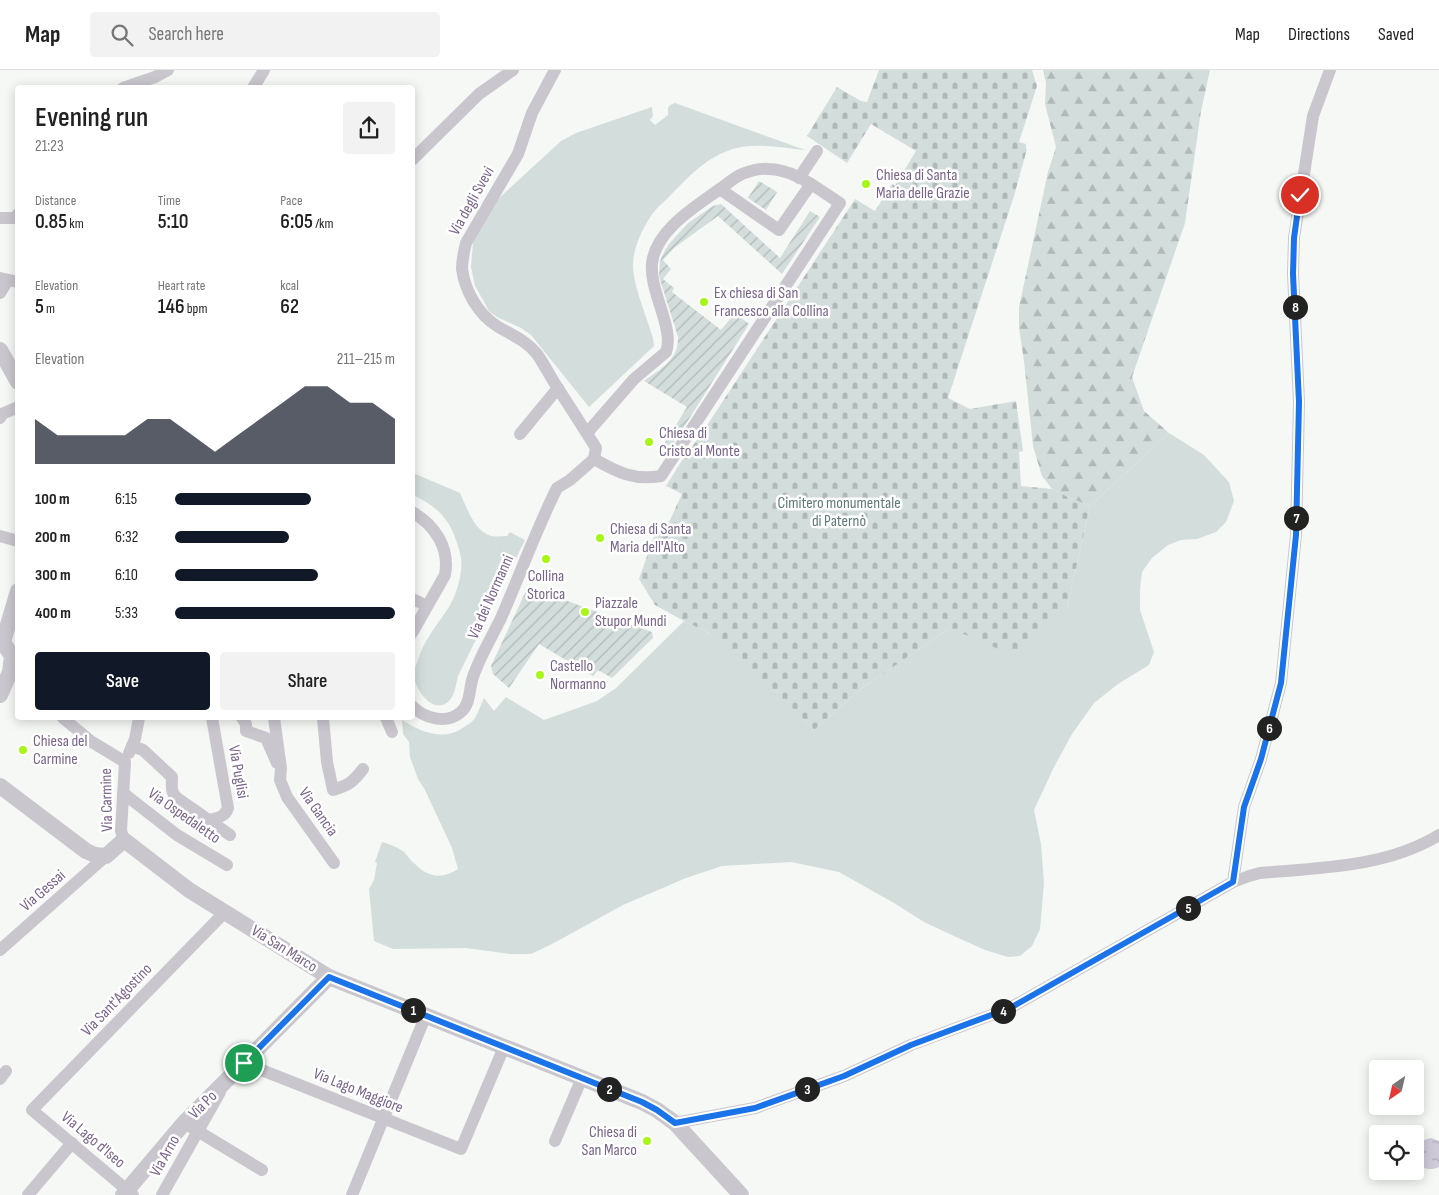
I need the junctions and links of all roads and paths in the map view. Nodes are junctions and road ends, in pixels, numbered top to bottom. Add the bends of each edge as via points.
1 (168, 70) edge
2 (264, 70) edge
3 (513, 70) edge
4 (555, 70) edge
5 (1330, 70) edge
6 (132, 85) edge
7 (255, 85) edge
8 (817, 151) dead end
9 (415, 157) edge
10 (805, 181) junction
11 (720, 189) junction
12 (0, 218) edge
13 (15, 218) edge
14 (10, 280) edge
15 (0, 293) edge
16 (4, 356) edge
17 (15, 376) edge
18 (558, 388) junction
19 (15, 408) edge
20 (0, 418) edge
21 (520, 434) dead end
22 (587, 434) junction
23 (594, 459) junction
24 (415, 514) edge
25 (0, 536) edge
26 (15, 540) edge
27 (15, 600) edge
28 (415, 600) edge
29 (428, 606) junction
30 (415, 628) edge
31 (2, 641) edge
32 (14, 665) edge
33 (0, 695) edge
34 (415, 708) edge
35 (71, 720) edge
36 (140, 720) edge
37 (212, 720) edge
38 (243, 720) edge
39 (274, 720) edge
40 (322, 720) edge
41 (387, 720) edge
42 (392, 732) dead end
43 (134, 742) junction
44 (125, 762) junction
45 (281, 768) junction
46 (363, 769) dead end
47 (0, 786) edge
48 (123, 793) junction
49 (223, 816) junction
50 (208, 820) junction
51 (1439, 835) edge
52 (124, 840) junction
53 (106, 856) junction
54 (334, 863) dead end
55 (227, 865) dead end
56 (1233, 882) junction
57 (225, 912) junction
58 (0, 950) edge
59 (329, 977) junction
60 (426, 1015) junction
61 (504, 1047) junction
62 (244, 1063) junction
63 (582, 1078) junction
64 (32, 1110) joint
65 (384, 1119) junction
66 (675, 1123) junction
67 (191, 1127) junction
68 (555, 1141) dead end
69 (72, 1143) junction
70 (262, 1170) dead end
71 (128, 1193) edge
72 (28, 1195) edge
73 (162, 1195) edge
74 (352, 1195) edge
75 (741, 1195) edge

1 - 6 street
2 - 7 street
3 - 9 street via 479,94
4 - 18 street, Via degli Svevi via 532,113 518,154 466,242 462,268 474,303 489,320 518,337 536,353
5 - 56 street via 1313,116 1294,238 1299,402 1296,535 1281,683 1261,759 1244,807
8 - 10 street
10 - 11 street via 769,168 741,174
10 - 11 street via 779,230
10 - 23 street via 840,203 665,472 661,476 636,477 617,472
11 - 22 street via 668,230 652,261 654,288 667,332 666,352 634,379
12 - 13 street
14 - 15 street
16 - 17 street
18 - 21 street
18 - 22 street, Via degli Svevi
19 - 20 street
22 - 23 street, Via degli Svevi via 596,448
23 - 34 street, Via dei Normanni via 557,488 472,678 467,704 462,712 440,719 426,716
24 - 29 street via 429,524 441,541 447,565
25 - 26 street
27 - 31 street
28 - 29 street
29 - 30 street
31 - 32 street
32 - 33 street
35 - 44 street, Via Carmine via 92,742
36 - 43 street
37 - 49 street, Via Puglisi via 228,808
38 - 45 street via 246,730 266,738
39 - 45 street, Via Gancia
40 - 46 street via 333,790 355,780
41 - 42 street
43 - 44 street
43 - 50 street via 172,777 173,794
44 - 48 street, Via Carmine
45 - 54 street, Via Gancia via 280,780 287,797
47 - 53 street via 86,851
48 - 52 street, Via Carmine via 121,831
48 - 55 street, Via Ospedaletto via 177,835
49 - 50 street, Via Puglisi
49 - 50 street via 234,834
51 - 56 street via 1406,852 1381,859 1260,873
52 - 53 street
52 - 57 street, Via San Marco via 189,890
53 - 58 street, Via Gessai
56 - 66 street via 1010,1008 911,1045 844,1076 755,1108
57 - 59 street, Via San Marco
57 - 64 street, Via Sant'Agostino
59 - 60 street, Via San Marco
59 - 62 street, Via Po
60 - 61 street, Via San Marco
60 - 65 street
61 - 63 street, Via San Marco
61 - 65 street, Via Lago Maggiore via 461,1149
62 - 65 street, Via Lago Maggiore
62 - 67 street, Via Po
63 - 66 street, Via San Marco via 642,1102
63 - 68 street
64 - 69 street, Via Lago d'Iseo
65 - 74 street
66 - 75 street, Via San Marco
67 - 70 street
67 - 71 street, Via Po
67 - 73 street, Via Arno
69 - 71 street, Via Lago d'Iseo
69 - 72 street

